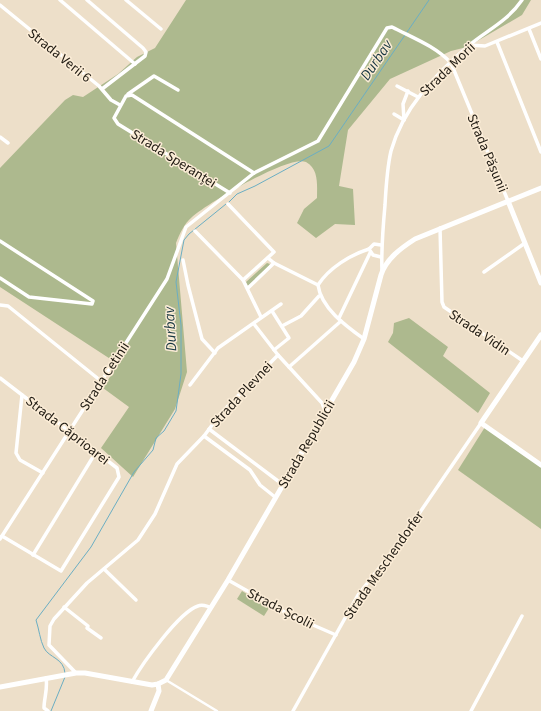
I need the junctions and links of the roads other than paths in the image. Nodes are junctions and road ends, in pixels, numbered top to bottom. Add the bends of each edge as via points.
1 (60, 0) edge
2 (87, 0) edge
3 (126, 0) edge
4 (522, 0) edge
5 (0, 5) edge
6 (541, 23) edge
7 (529, 28) junction
8 (161, 29) dead end
9 (497, 42) junction
10 (470, 45) junction
11 (541, 59) edge
12 (451, 63) junction
13 (135, 64) junction
14 (397, 86) dead end
15 (102, 89) junction
16 (178, 90) dead end
17 (408, 91) junction
18 (128, 94) junction
19 (418, 96) junction
20 (120, 105) junction
21 (394, 114) dead end
22 (404, 120) junction
23 (0, 137) edge
24 (8, 143) dead end
25 (541, 152) edge
26 (254, 173) junction
27 (541, 188) edge
28 (230, 193) junction
29 (508, 201) junction
30 (228, 204) dead end
31 (440, 228) junction
32 (195, 231) dead end
33 (0, 241) edge
34 (525, 243) junction
35 (381, 245) junction
36 (369, 251) junction
37 (268, 258) junction
38 (183, 260) dead end
39 (383, 261) junction
40 (274, 263) junction
41 (484, 272) dead end
42 (0, 278) edge
43 (243, 280) junction
44 (541, 283) edge
45 (318, 285) junction
46 (248, 288) junction
47 (319, 296) junction
48 (280, 304) dead end
49 (1, 305) edge
50 (272, 310) junction
51 (261, 317) junction
52 (340, 319) junction
53 (254, 324) junction
54 (282, 326) junction
55 (541, 335) edge
56 (364, 339) junction
57 (274, 350) junction
58 (215, 353) junction
59 (278, 355) junction
60 (523, 361) junction
61 (289, 367) junction
62 (0, 378) edge
63 (101, 382) junction
64 (190, 385) dead end
65 (22, 395) junction
66 (322, 403) junction
67 (330, 403) junction
68 (325, 411) junction
69 (481, 423) junction
70 (209, 429) junction
71 (69, 431) junction
72 (204, 436) junction
73 (96, 452) junction
74 (541, 465) edge
75 (43, 473) junction
76 (282, 484) junction
77 (275, 497) junction
78 (1, 537) edge
79 (33, 555) junction
80 (104, 569) junction
81 (228, 580) junction
82 (136, 600) dead end
83 (210, 607) junction
84 (64, 608) junction
85 (522, 616) dead end
86 (336, 635) junction
87 (101, 638) dead end
88 (73, 674) junction
89 (46, 678) junction
90 (166, 680) junction
91 (132, 682) junction
92 (158, 684) junction
93 (0, 687) edge
94 (48, 711) edge
95 (151, 711) edge
96 (217, 711) edge
97 (293, 711) edge
98 (471, 711) edge

1 - 13 street
2 - 13 street via 146,52
3 - 8 street
4 - 10 street, Strada Morii via 511,15
5 - 15 street, Strada Verii 6
6 - 7 street
7 - 9 street
7 - 11 street
9 - 10 street via 480,47
9 - 25 street
10 - 12 street, Strada Morii
12 - 19 street, Strada Morii via 428,83
12 - 26 street, Strada Cetinii via 440,52 389,27 384,31 318,141
12 - 29 street, Strada Pășunii
13 - 15 street
14 - 17 street
15 - 20 street, Strada Verii 6 via 111,100
16 - 18 street via 154,76
17 - 19 street
17 - 22 street via 403,104
18 - 20 street
18 - 26 street
19 - 22 street, Strada Morii
20 - 28 street, Strada Speranței via 114,118 118,124
21 - 22 street
22 - 35 street, Strada Morii via 390,159
23 - 24 street
26 - 28 street, Strada Cetinii
27 - 29 main road
28 - 63 street, Strada Cetinii via 186,227 167,280
29 - 31 main road
29 - 34 main road, Strada Pășunii
30 - 37 street via 273,249
31 - 39 main road via 407,244
31 - 60 street, Strada Vidin via 444,307
32 - 43 street
33 - 42 street via 93,301 92,304 29,297
34 - 41 street
34 - 44 main road, Strada Pășunii
35 - 36 street via 374,244
35 - 39 street, Strada Morii
36 - 39 street
36 - 45 street via 355,253 333,268
36 - 52 street
37 - 40 street
37 - 43 street
38 - 58 street via 202,339
39 - 56 main road, Strada Republicii
40 - 45 street
40 - 46 street
43 - 46 street
45 - 47 street
46 - 51 street
47 - 52 street
47 - 54 street via 301,316
48 - 50 street
49 - 63 street via 8,306
50 - 51 street
50 - 54 street
51 - 53 street
52 - 56 street
52 - 61 street
53 - 57 street
53 - 58 street via 230,338
54 - 57 street via 289,338
55 - 60 main road, Strada Meschendorfer
56 - 67 main road, Strada Republicii
57 - 59 street
58 - 64 street
59 - 61 street
59 - 70 street, Strada Plevnei via 225,408
60 - 69 main road, Strada Meschendorfer
61 - 66 street
62 - 65 street, Strada Căprioarei
63 - 71 street, Strada Cetinii
65 - 71 street, Strada Căprioarei
65 - 75 street via 16,454 20,460
66 - 67 street
66 - 68 street
67 - 68 main road, Strada Republicii
68 - 76 main road, Strada Republicii
69 - 74 main road
69 - 86 street, Strada Meschendorfer via 401,540 362,589
70 - 72 street, Strada Plevnei
70 - 76 street
71 - 73 street, Strada Căprioarei
71 - 75 street, Strada Cetinii
72 - 77 street, Strada Plevnei via 250,470 260,485
72 - 80 street via 177,464 155,514 138,540
73 - 79 street
73 - 79 street, Strada Căprioarei via 117,468 119,477 61,571
75 - 78 street, Strada Cetinii
76 - 77 main road, Strada Republicii
77 - 81 main road, Strada Republicii
78 - 79 street
80 - 82 street
80 - 84 street
81 - 83 main road, Strada Republicii
81 - 86 street, Strada Școlii via 290,615
83 - 90 main road, Strada Republicii
83 - 91 street via 200,605 193,608 165,637
84 - 87 street
84 - 88 street via 50,626 48,641 51,649
85 - 98 street
86 - 97 street, Strada Meschendorfer
88 - 89 main road
88 - 91 main road via 85,673
89 - 93 main road
89 - 94 street via 44,706
90 - 92 main road
90 - 96 street
91 - 92 main road
92 - 95 main road via 159,691

